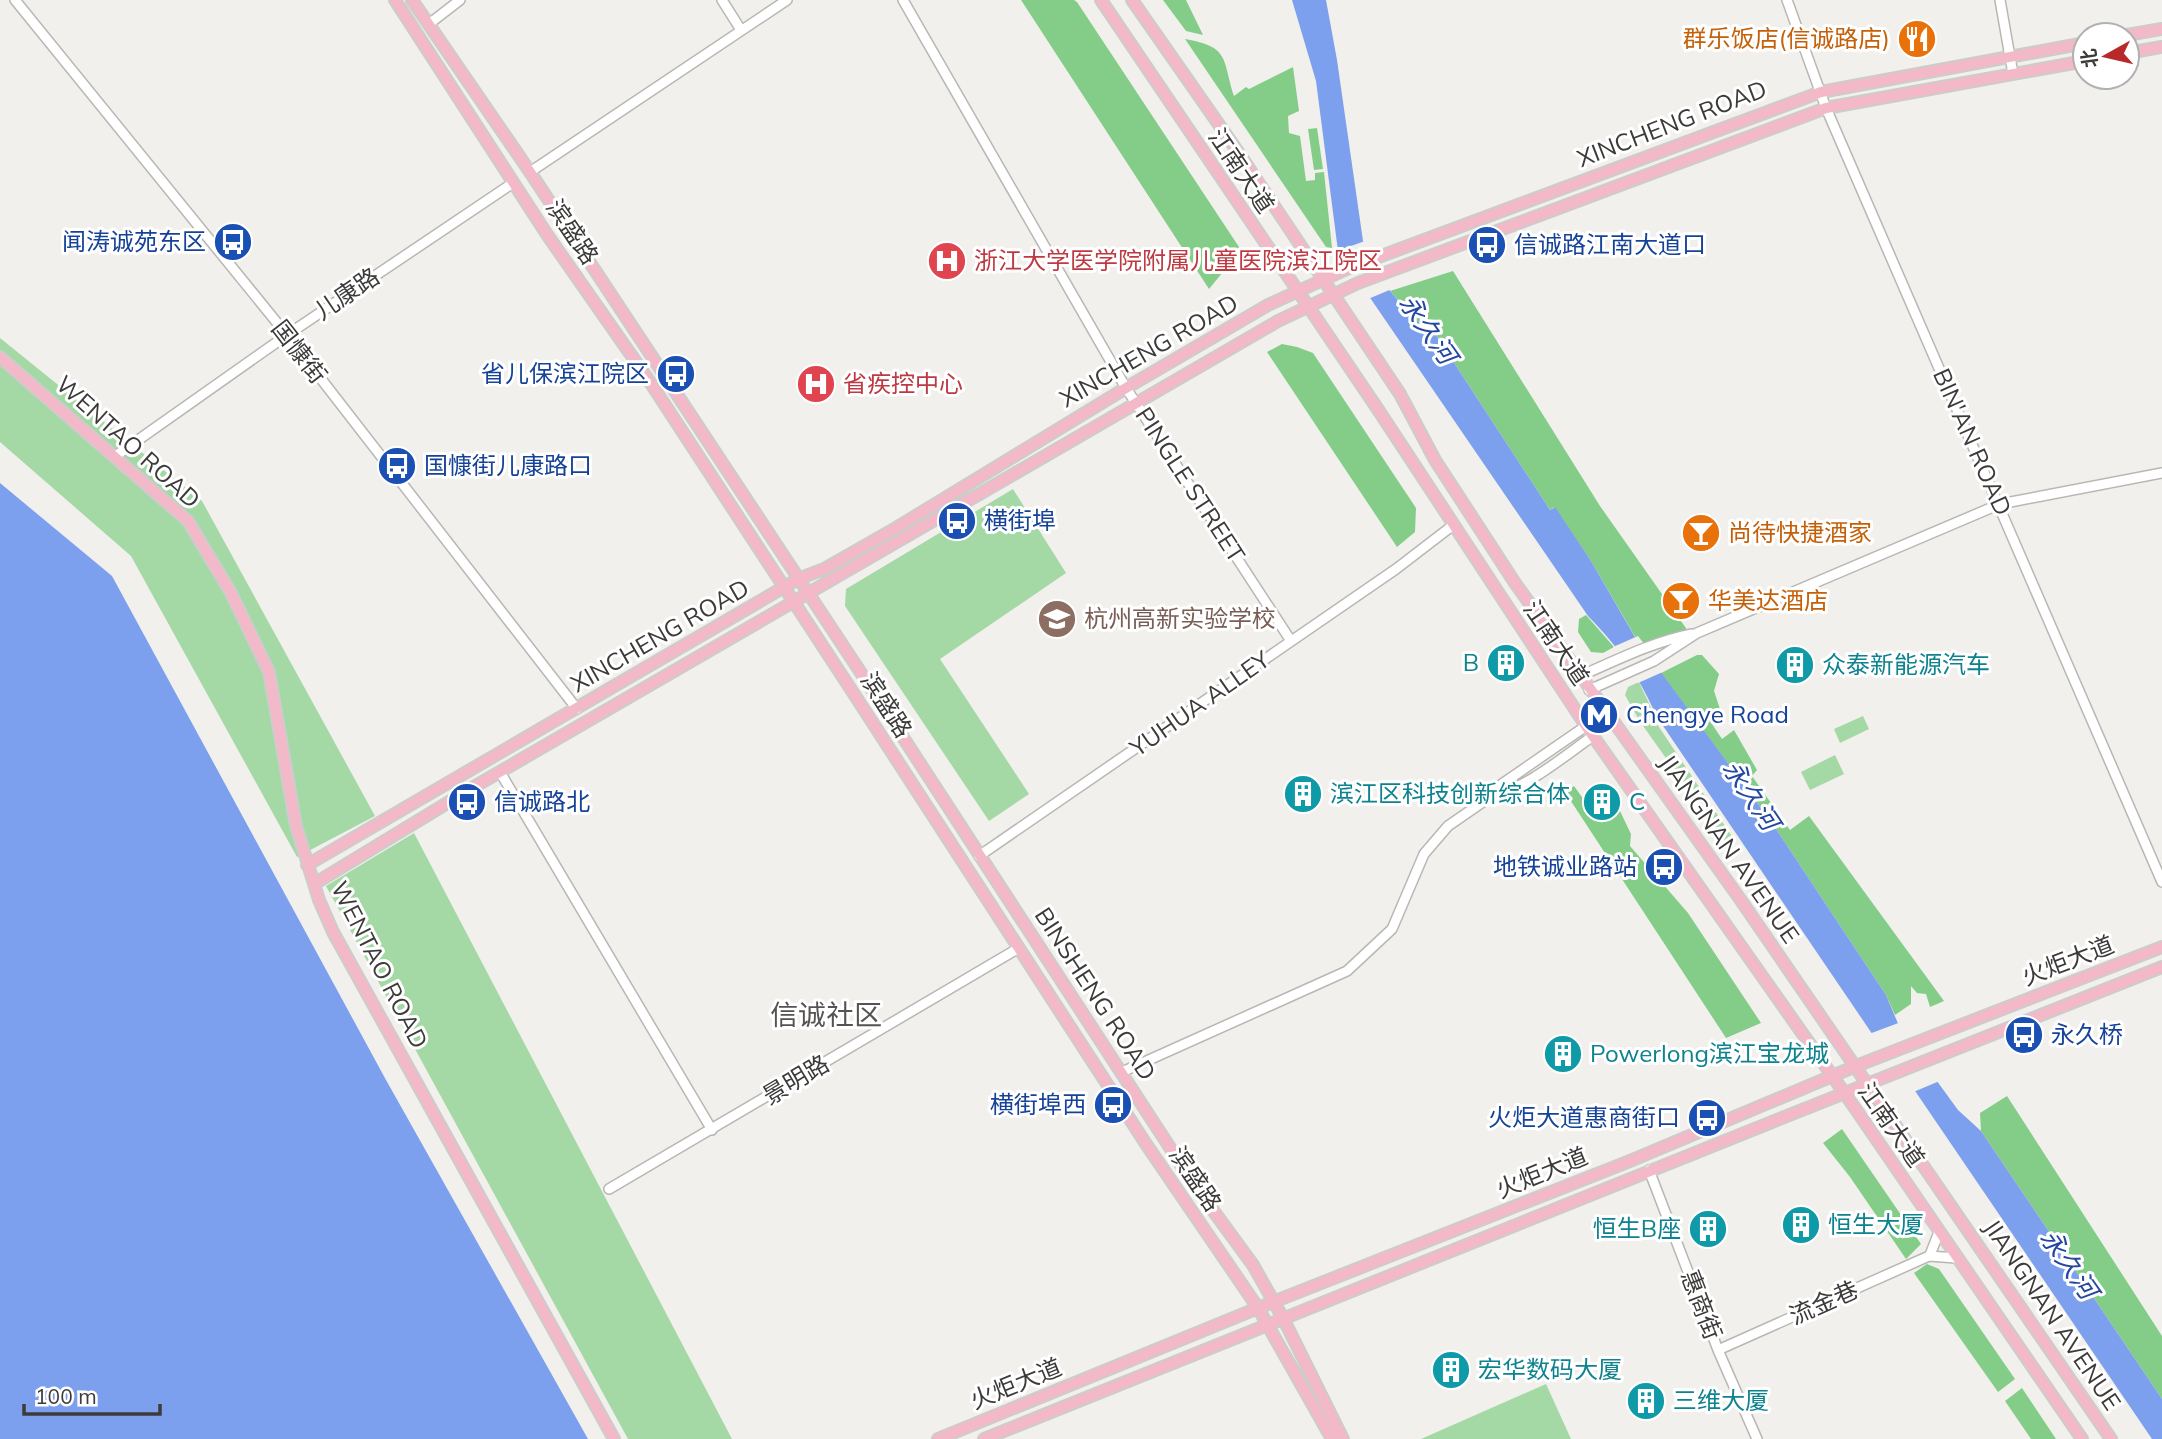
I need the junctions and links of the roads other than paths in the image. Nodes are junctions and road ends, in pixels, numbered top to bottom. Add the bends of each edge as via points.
1 (15, 0) edge
2 (395, 0) edge
3 (412, 0) edge
4 (460, 0) edge
5 (722, 0) edge
6 (787, 0) edge
7 (903, 0) edge
8 (1101, 0) edge
9 (1132, 0) edge
10 (1787, 0) edge
11 (2000, 0) edge
12 (429, 24) junction
13 (2162, 29) edge
14 (741, 30) junction
15 (2141, 33) edge
16 (2071, 45) edge
17 (2162, 47) edge
18 (2141, 51) edge
19 (2010, 56) junction
20 (2071, 64) edge
21 (2013, 74) junction
22 (1821, 92) junction
23 (1826, 108) junction
24 (530, 172) junction
25 (513, 183) junction
26 (1324, 279) junction
27 (1296, 292) junction
28 (1334, 294) junction
29 (1307, 307) junction
30 (287, 335) junction
31 (0, 357) edge
32 (1126, 387) junction
33 (1137, 404) junction
34 (114, 457) junction
35 (2162, 473) edge
36 (2000, 504) junction
37 (1452, 526) junction
38 (798, 579) junction
39 (784, 587) junction
40 (808, 594) junction
41 (793, 602) junction
42 (1697, 633) junction
43 (1291, 641) junction
44 (1580, 676) junction
45 (1589, 690) junction
46 (577, 709) junction
47 (1586, 726) junction
48 (1593, 736) junction
49 (500, 772) junction
50 (1490, 797) junction
51 (979, 856) junction
52 (307, 865) junction
53 (2162, 882) edge
54 (314, 884) junction
55 (2162, 947) edge
56 (1019, 948) junction
57 (2162, 967) edge
58 (1856, 1066) junction
59 (1122, 1072) junction
60 (1831, 1076) junction
61 (1867, 1083) junction
62 (1843, 1092) junction
63 (712, 1130) junction
64 (1649, 1170) junction
65 (609, 1189) dead end
66 (1939, 1232) junction
67 (1930, 1255) junction
68 (1956, 1258) junction
69 (1274, 1302) junction
70 (1258, 1308) junction
71 (1284, 1320) junction
72 (1269, 1326) junction
73 (1718, 1350) junction
74 (614, 1439) edge
75 (938, 1439) edge
76 (984, 1439) edge
77 (1332, 1439) edge
78 (1343, 1439) edge
79 (1757, 1439) edge
80 (2081, 1439) edge
81 (2111, 1439) edge

1 - 30 street, 国慷街
2 - 25 main road, 滨盛路
3 - 12 main road, 滨盛路
4 - 12 street
5 - 14 street
6 - 14 street
7 - 32 street, PINGLE STREET
8 - 27 main road, 江南大道
9 - 26 main road, JIANGNAN AVENUE
10 - 22 street, BIN'AN ROAD
11 - 19 street
12 - 24 main road, 滨盛路
13 - 15 main road
14 - 24 street
16 - 19 main road, XINCHENG ROAD
17 - 18 main road
19 - 21 street
19 - 22 main road, XINCHENG ROAD
20 - 21 main road, XINCHENG ROAD
21 - 23 main road, XINCHENG ROAD
22 - 23 street, BIN'AN ROAD
22 - 26 main road, XINCHENG ROAD
23 - 28 main road, XINCHENG ROAD
23 - 36 street, BIN'AN ROAD
24 - 38 main road, 滨盛路
25 - 30 street, 儿康路
25 - 39 main road, 滨盛路
26 - 27 main road, XINCHENG ROAD
26 - 28 main road, JIANGNAN AVENUE
27 - 29 main road, 江南大道
27 - 32 main road, XINCHENG ROAD
28 - 29 main road, XINCHENG ROAD
28 - 44 main road, JIANGNAN AVENUE via 1400,394 1435,460
29 - 33 main road, XINCHENG ROAD
29 - 37 main road, 江南大道
30 - 34 street, 儿康路
30 - 46 street, 国慷街
31 - 34 main road, WENTAO ROAD
32 - 33 street, PINGLE STREET
32 - 38 main road, XINCHENG ROAD via 896,527
33 - 40 main road, XINCHENG ROAD
33 - 43 street, PINGLE STREET
34 - 52 main road, WENTAO ROAD via 188,521 231,593 269,672
35 - 36 street
36 - 42 street
36 - 53 street, BIN'AN ROAD
37 - 43 street, YUHUA ALLEY
37 - 47 main road, 江南大道
38 - 39 main road, XINCHENG ROAD
38 - 40 main road, BINSHENG ROAD
39 - 41 main road, 滨盛路
39 - 46 main road, XINCHENG ROAD
40 - 41 main road, XINCHENG ROAD
40 - 51 main road, BINSHENG ROAD
41 - 49 main road, XINCHENG ROAD
41 - 56 main road, 滨盛路
42 - 44 street via 1666,639
42 - 45 street via 1663,656
43 - 51 street, YUHUA ALLEY
44 - 45 main road, JIANGNAN AVENUE
45 - 58 main road, JIANGNAN AVENUE
46 - 52 main road, XINCHENG ROAD
47 - 48 main road, 江南大道
47 - 50 street
48 - 50 street via 1526,781
48 - 60 main road, 江南大道
49 - 54 main road, XINCHENG ROAD
49 - 63 street
50 - 59 street via 1448,826 1424,854 1392,929 1346,971
51 - 59 main road, BINSHENG ROAD
52 - 54 main road, WENTAO ROAD
54 - 74 main road, WENTAO ROAD via 333,932
55 - 58 main road, 火炬大道
56 - 63 street, 景明路
56 - 70 main road, 滨盛路
57 - 61 main road, 火炬大道
58 - 60 main road, 火炬大道
58 - 61 main road, JIANGNAN AVENUE
59 - 69 main road, BINSHENG ROAD
60 - 62 main road, 江南大道
60 - 69 main road, 火炬大道
61 - 62 main road, 火炬大道
61 - 81 main road, JIANGNAN AVENUE
62 - 64 main road, 火炬大道
62 - 66 main road, 江南大道
63 - 65 street, 景明路
64 - 71 main road, 火炬大道
64 - 73 street, 惠商街
66 - 67 street
66 - 68 main road, 江南大道
67 - 68 street
67 - 73 street, 流金巷
68 - 80 main road, 江南大道
69 - 70 main road, 火炬大道
69 - 71 main road, BINSHENG ROAD
70 - 72 main road, 滨盛路
70 - 75 main road, 火炬大道
71 - 72 main road, 火炬大道
71 - 78 main road, BINSHENG ROAD
72 - 76 main road, 火炬大道
72 - 77 main road, 滨盛路
73 - 79 street, 惠商街

